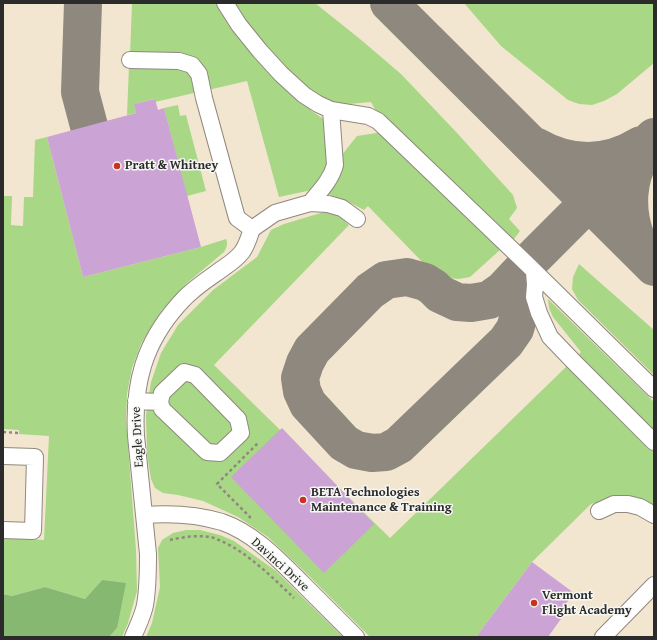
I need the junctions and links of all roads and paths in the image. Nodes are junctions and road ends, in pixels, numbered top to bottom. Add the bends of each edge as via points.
1 (225, 3) edge
2 (130, 60) dead end
3 (331, 110) junction
4 (310, 204) junction
5 (357, 219) dead end
6 (252, 230) junction
7 (534, 272) junction
8 (654, 389) edge
9 (136, 401) junction
10 (160, 402) junction
11 (3, 432) edge
12 (19, 433) dead end
13 (654, 442) edge
14 (258, 443) dead end
15 (3, 456) edge
16 (598, 512) dead end
17 (144, 515) junction
18 (654, 515) edge
19 (3, 530) edge
20 (240, 531) junction
21 (170, 540) dead end
22 (233, 547) junction
23 (654, 585) edge
24 (295, 599) dead end
25 (133, 637) edge
26 (356, 637) edge
27 (603, 637) edge

1 - 3 street via 239,25 281,74 304,95
2 - 6 street via 179,61 192,65 199,74 238,218
3 - 4 street via 335,165 330,178
3 - 7 street via 368,116 378,121
4 - 5 street via 328,204 342,208
4 - 6 street via 275,213
6 - 9 street, Eagle Drive via 242,252 190,293 170,314 147,354
7 - 8 street
7 - 13 street via 534,297 550,337
9 - 10 street
9 - 17 street, Eagle Drive via 136,436
10 - 10 street via 162,409 207,452 220,453 240,433 238,419 195,375 184,372 162,393
11 - 12 path
14 - 20 path via 217,484 250,517
15 - 19 street via 35,457 34,531
16 - 18 street via 614,504 628,504
17 - 20 street, Davinci Drive via 183,514 204,517
17 - 25 street, Eagle Drive via 148,554 147,588 145,605
20 - 22 path
20 - 26 street, Davinci Drive via 282,564
21 - 22 path via 186,536 211,537
22 - 24 path
23 - 27 street

